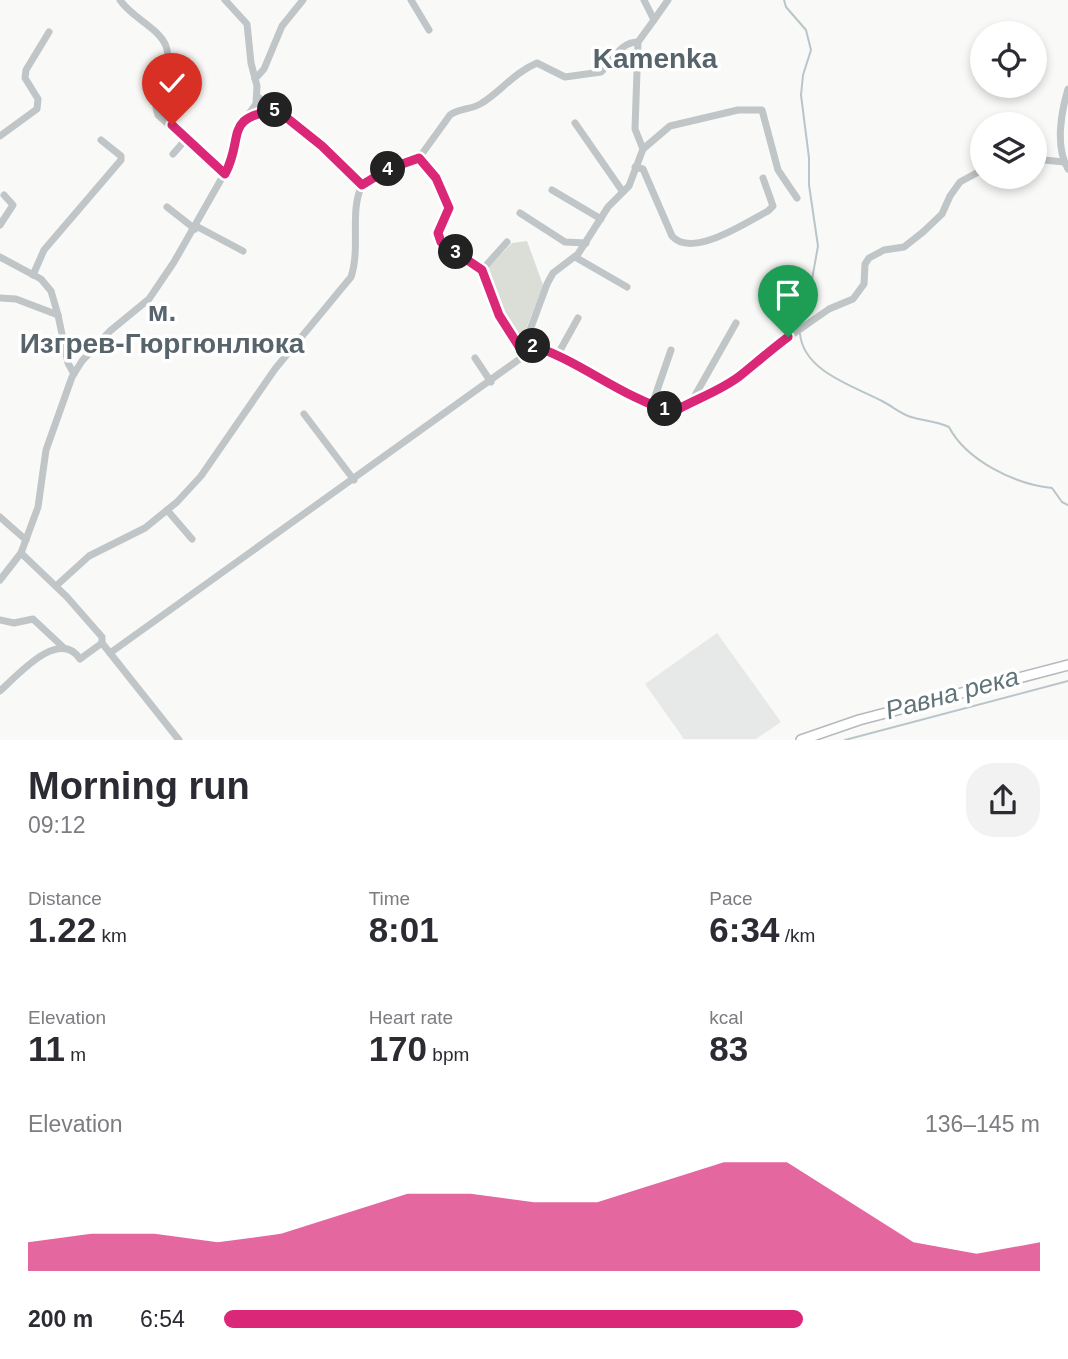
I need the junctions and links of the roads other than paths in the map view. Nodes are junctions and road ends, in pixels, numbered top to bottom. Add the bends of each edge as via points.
1 (120, 0) edge
2 (303, 0) edge
3 (411, 0) edge
4 (643, 0) edge
5 (668, 0) edge
6 (230, 2) edge
7 (654, 20) junction
8 (429, 30) dead end
9 (49, 32) dead end
10 (638, 42) junction
11 (255, 79) junction
12 (1068, 89) edge
13 (258, 97) junction
14 (277, 110) junction
15 (251, 114) junction
16 (575, 123) dead end
17 (0, 136) edge
18 (187, 138) junction
19 (101, 140) dead end
20 (643, 149) junction
21 (173, 154) dead end
22 (419, 158) junction
23 (1047, 161) edge
24 (1066, 165) edge
25 (635, 167) junction
26 (225, 174) junction
27 (970, 177) edge
28 (763, 178) dead end
29 (362, 185) junction
30 (552, 190) dead end
31 (623, 192) junction
32 (4, 195) dead end
33 (797, 198) dead end
34 (167, 207) dead end
35 (520, 212) dead end
36 (601, 219) junction
37 (0, 225) edge
38 (195, 228) junction
39 (507, 242) dead end
40 (586, 243) junction
41 (243, 251) dead end
42 (0, 257) edge
43 (575, 257) junction
44 (482, 270) junction
45 (33, 275) junction
46 (627, 287) dead end
47 (0, 298) edge
48 (58, 315) junction
49 (578, 318) dead end
50 (736, 323) dead end
51 (528, 344) junction
52 (671, 350) dead end
53 (558, 354) junction
54 (525, 356) junction
55 (475, 358) dead end
56 (74, 374) junction
57 (491, 382) junction
58 (694, 400) junction
59 (652, 405) junction
60 (304, 414) dead end
61 (354, 480) junction
62 (167, 510) junction
63 (0, 517) edge
64 (192, 539) dead end
65 (26, 540) junction
66 (21, 554) junction
67 (0, 580) edge
68 (56, 586) junction
69 (0, 620) edge
70 (102, 643) junction
71 (64, 648) junction
72 (110, 653) junction
73 (1068, 666) edge
74 (0, 691) edge
75 (180, 740) edge
76 (801, 740) edge

1 - 18 street via 165,45 168,56 153,103 158,115
2 - 11 street via 282,26
3 - 8 street
4 - 7 street
5 - 7 street
6 - 11 street via 247,24
7 - 10 street
9 - 17 street via 26,70 25,78 38,99 37,109
10 - 20 street via 635,129
10 - 22 street via 629,42 617,51 601,72 565,77 537,63 527,67 479,105 450,115
11 - 13 street
12 - 24 street via 1061,115
13 - 14 street
13 - 15 street
14 - 15 street
14 - 29 street
15 - 26 street via 238,129
16 - 31 street
18 - 21 street
18 - 26 street
19 - 45 street via 121,160 44,250
20 - 25 street
20 - 33 street via 670,126 738,110 762,110 778,170
22 - 29 street
22 - 44 street via 436,178 449,208 438,233 441,242
23 - 24 street
25 - 28 street via 643,169 671,236 681,242 715,239 768,211 773,206
25 - 31 street
26 - 38 street
27 - 58 street via 960,182 942,214 923,232 904,247 869,258 864,284 853,299 829,309 740,375
29 - 62 street via 357,196 356,262 351,277 275,369 201,476
30 - 36 street
31 - 36 street
32 - 37 street via 13,206
34 - 38 street
35 - 40 street via 565,242
36 - 40 street
38 - 41 street
38 - 56 street via 149,299 110,331
39 - 44 street
40 - 43 street
42 - 45 street
43 - 46 street
43 - 51 street via 553,273 547,284
44 - 54 street via 499,315
45 - 48 street via 51,291
47 - 48 street via 16,299
48 - 56 street
49 - 53 street
50 - 58 street
51 - 53 street
51 - 54 street
52 - 59 street
53 - 59 street
54 - 57 street
55 - 57 street
56 - 65 street via 46,450 38,507
57 - 61 street
58 - 59 street via 673,412
60 - 61 street
61 - 72 street
62 - 64 street
62 - 68 street via 145,528 89,556
63 - 65 street
65 - 66 street
66 - 67 street
66 - 68 street
68 - 70 street via 102,637
69 - 71 street via 33,619
70 - 71 street via 80,659
70 - 72 street
71 - 74 street via 48,650
72 - 75 street
73 - 76 main road via 859,720

